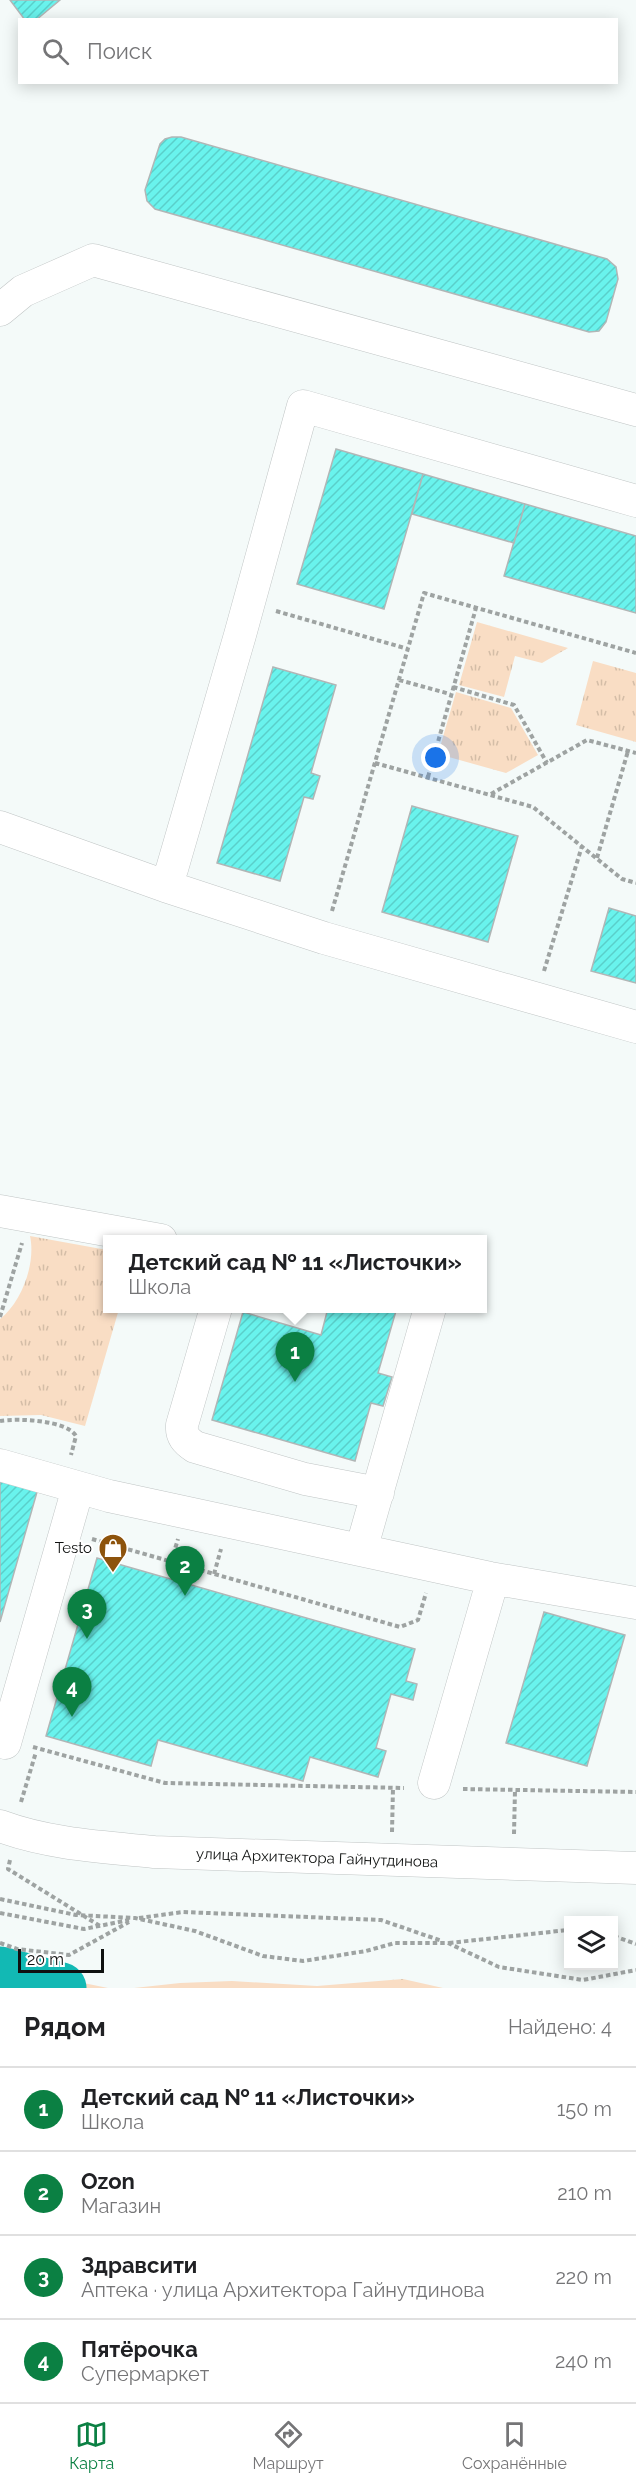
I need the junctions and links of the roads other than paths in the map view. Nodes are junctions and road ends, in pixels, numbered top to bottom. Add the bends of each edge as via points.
1 (0, 310) edge
2 (636, 410) edge
3 (636, 501) edge
4 (0, 827) edge
5 (165, 886) junction
6 (636, 1027) edge
7 (15, 1214) edge
8 (138, 1235) edge
9 (215, 1313) edge
10 (429, 1313) edge
11 (0, 1465) edge
12 (71, 1486) junction
13 (378, 1493) junction
14 (361, 1550) junction
15 (493, 1578) junction
16 (636, 1603) edge
17 (10, 1685) edge
18 (6, 1741) road end
19 (434, 1787) road end
20 (0, 1826) edge
21 (634, 1860) edge

1 - 2 street via 23,291 93,260
3 - 5 street via 303,406
4 - 5 street
5 - 6 street via 324,938
7 - 8 street
9 - 13 street via 182,1425 188,1443 305,1479
10 - 13 street
11 - 12 street
12 - 14 street
12 - 17 street via 66,1532
13 - 14 street
14 - 15 street
15 - 16 street
15 - 19 street
17 - 18 street
20 - 21 street, улица Архитектора Гайнутдинова via 66,1841 154,1852

